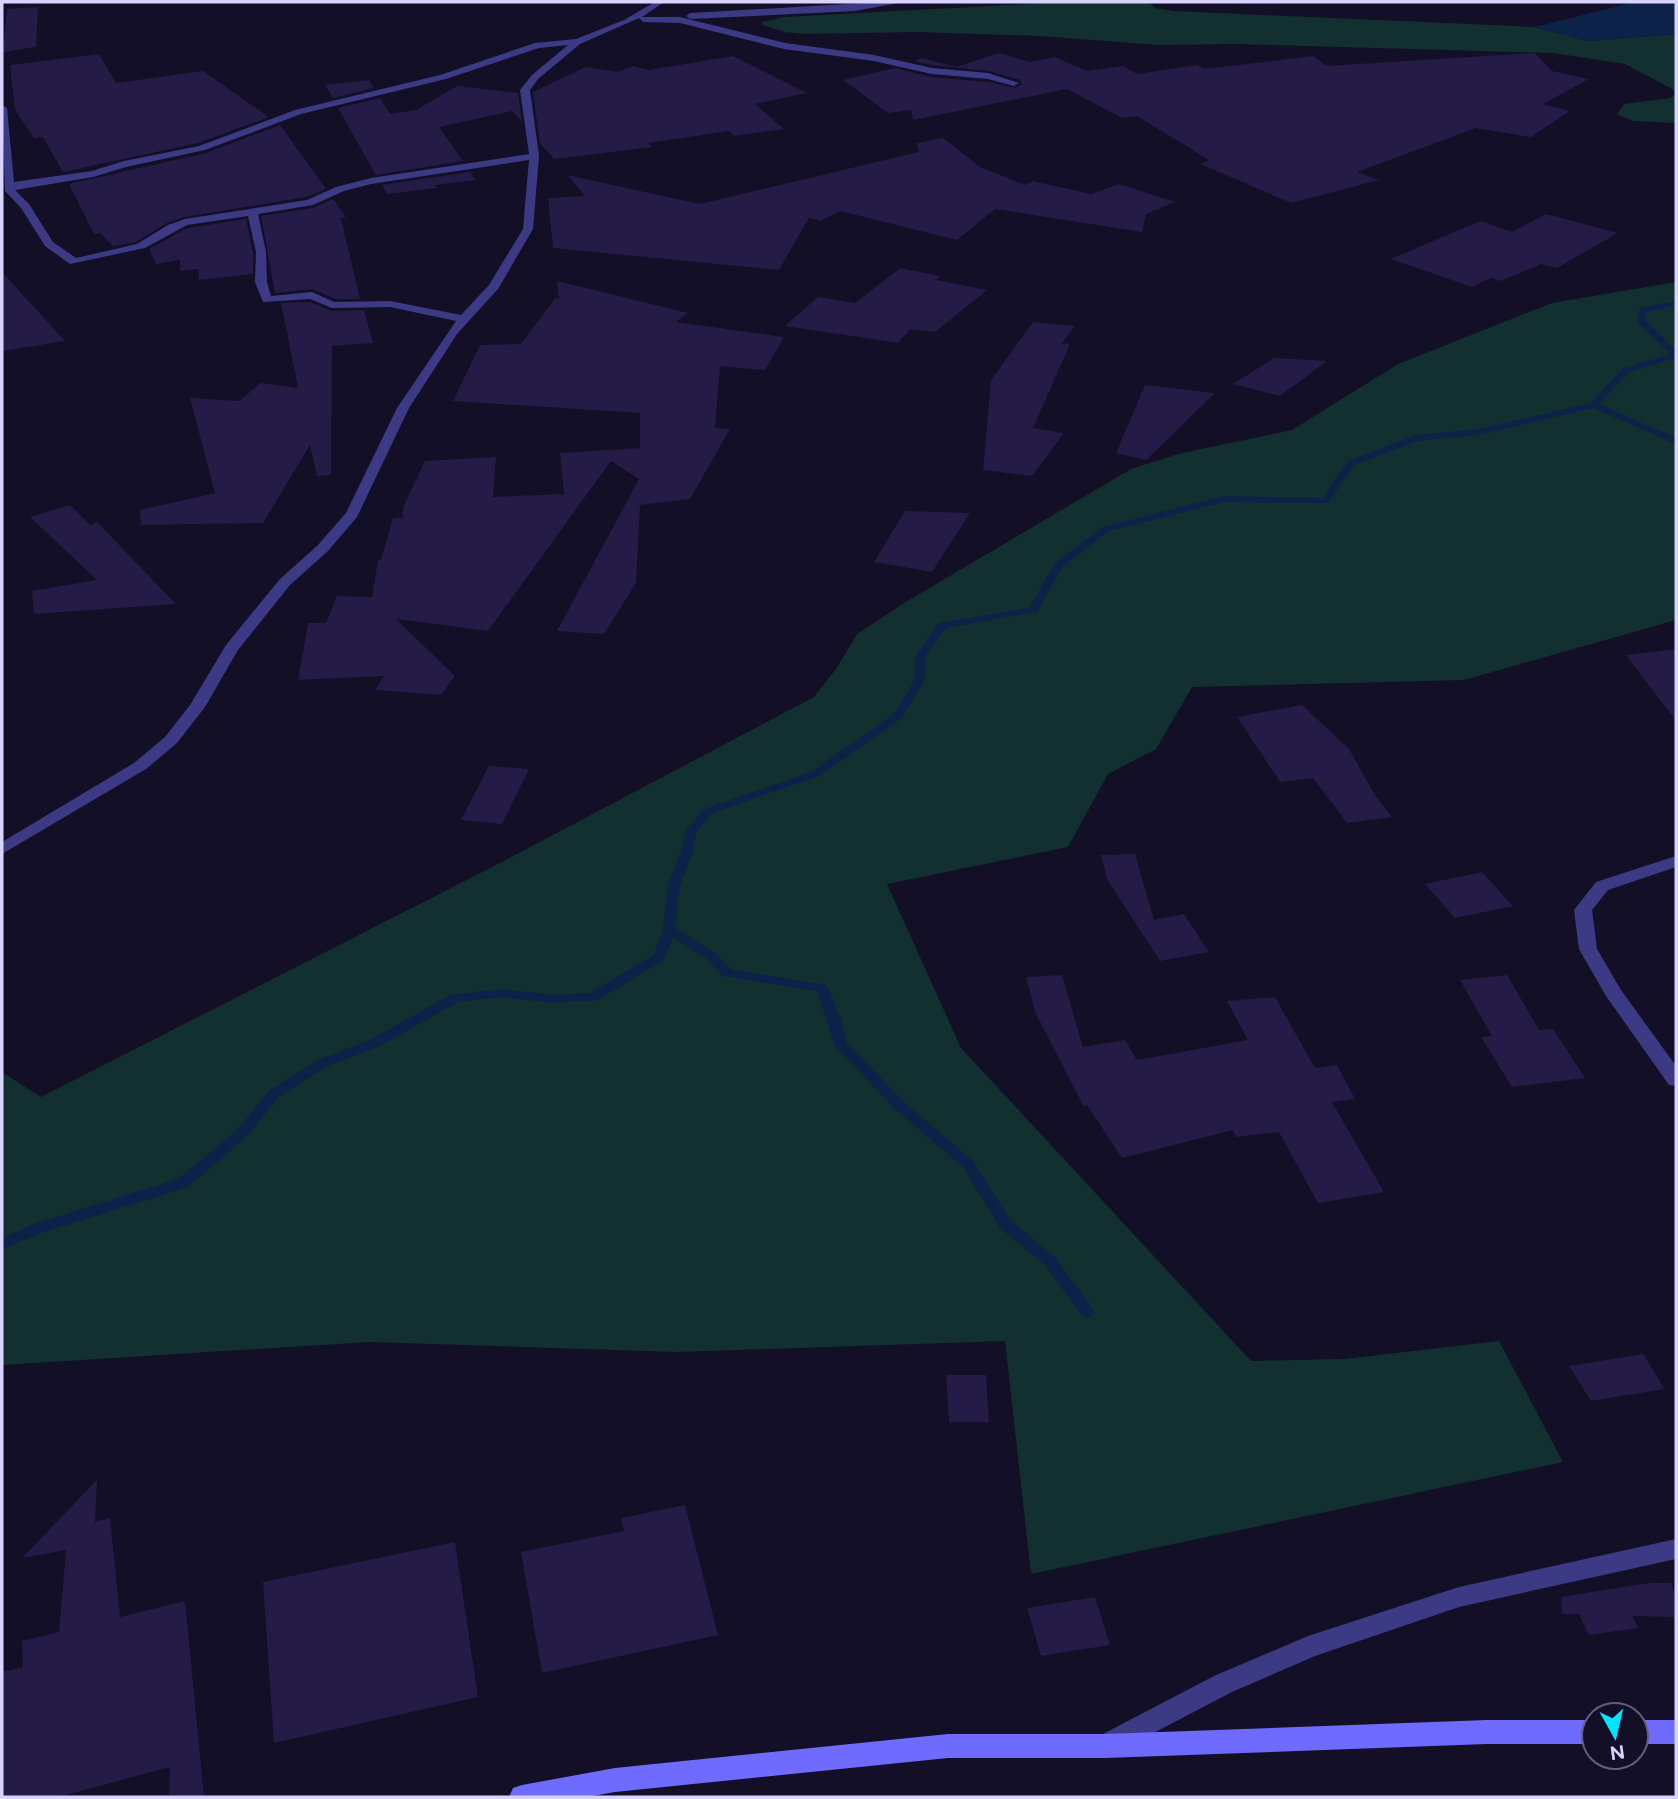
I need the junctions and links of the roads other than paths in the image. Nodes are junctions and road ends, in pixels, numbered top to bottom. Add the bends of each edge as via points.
1 (660, 2) edge
2 (900, 2) edge
3 (643, 19) junction
4 (627, 22) junction
5 (577, 43) junction
6 (1014, 83) dead end
7 (2, 108) edge
8 (534, 156) junction
9 (7, 190) edge
10 (252, 212) junction
11 (462, 319) junction
12 (2, 849) edge
13 (1676, 861) edge
14 (1676, 1080) edge
15 (1676, 1549) edge
16 (1580, 1732) edge
17 (1650, 1732) edge
18 (1676, 1732) edge
19 (1105, 1746) junction
20 (522, 1797) edge

1 - 4 street
2 - 3 street
3 - 4 street
3 - 6 street via 680,20 784,46
4 - 5 street
5 - 8 street via 525,90
5 - 9 street via 538,45 443,77 298,112 202,148
7 - 9 street
8 - 10 street via 371,181 309,203
8 - 11 street via 528,229 494,287
9 - 10 street via 25,206 49,244 74,262 141,246 185,222
10 - 11 street via 267,300 312,295 332,305 390,304
11 - 12 street via 403,408 352,514 285,582 231,648 171,740 140,766
13 - 14 street via 1602,886 1583,910 1588,949
15 - 19 street via 1459,1597 1308,1647 1223,1684
16 - 19 main road
17 - 18 main road
19 - 20 main road via 948,1746 615,1780

